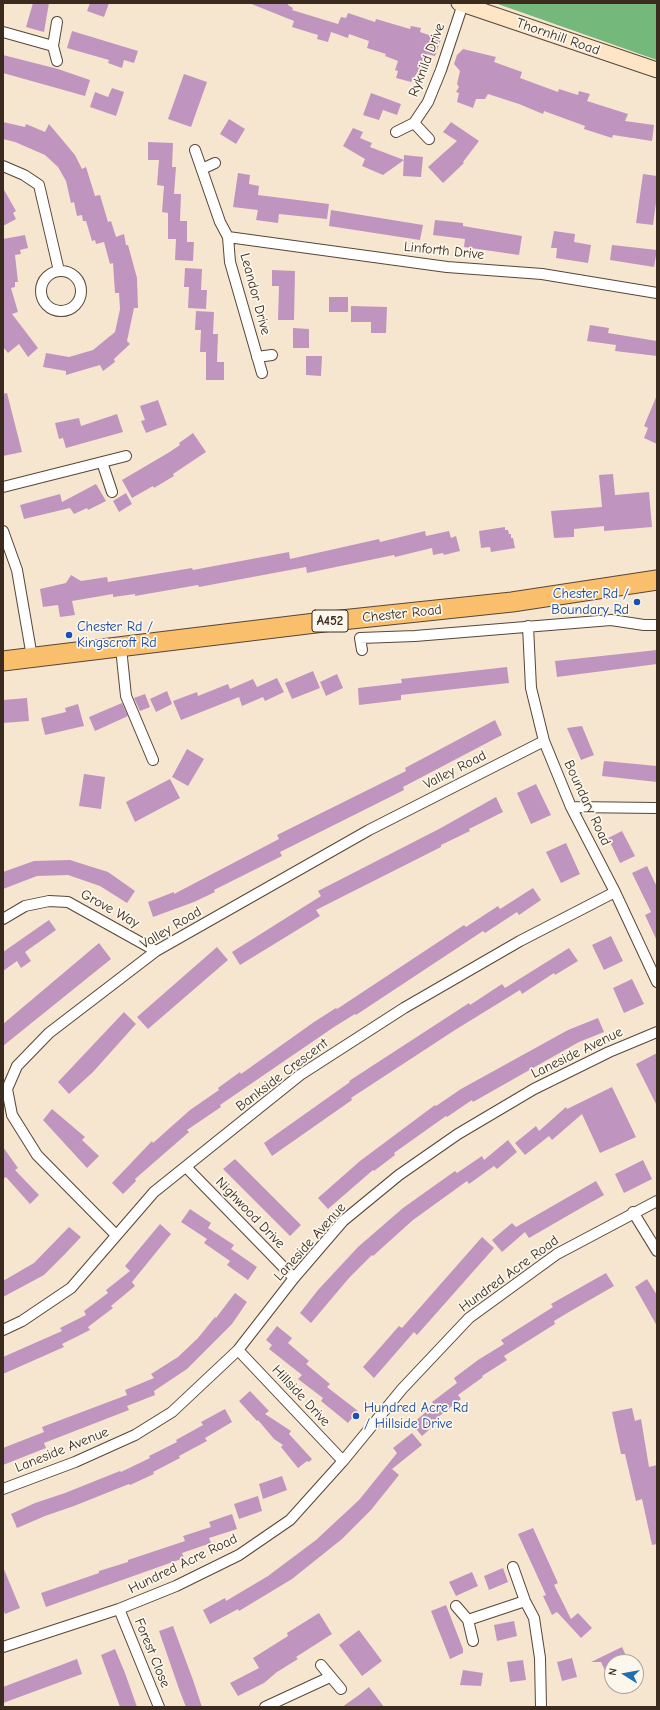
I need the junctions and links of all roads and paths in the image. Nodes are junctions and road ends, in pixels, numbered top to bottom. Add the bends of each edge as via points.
1 (461, 4) edge
2 (57, 22) dead end
3 (3, 32) edge
4 (53, 46) junction
5 (57, 61) dead end
6 (657, 70) edge
7 (414, 123) junction
8 (396, 132) dead end
9 (429, 139) dead end
10 (195, 150) dead end
11 (215, 163) dead end
12 (3, 166) edge
13 (202, 169) junction
14 (228, 236) junction
15 (59, 271) junction
16 (657, 293) edge
17 (272, 355) dead end
18 (257, 357) junction
19 (262, 373) dead end
20 (126, 456) dead end
21 (102, 462) junction
22 (3, 487) edge
23 (112, 492) dead end
24 (3, 531) edge
25 (657, 580) edge
26 (657, 625) edge
27 (528, 626) junction
28 (121, 648) junction
29 (362, 650) dead end
30 (32, 657) junction
31 (3, 661) edge
32 (544, 741) junction
33 (153, 760) dead end
34 (571, 807) junction
35 (657, 808) edge
36 (615, 892) junction
37 (3, 919) edge
38 (156, 951) junction
39 (657, 982) edge
40 (657, 1032) edge
41 (5, 1087) edge
42 (186, 1167) junction
43 (657, 1201) edge
44 (633, 1212) junction
45 (116, 1235) junction
46 (657, 1251) edge
47 (294, 1278) junction
48 (3, 1330) edge
49 (238, 1350) junction
50 (343, 1461) junction
51 (3, 1489) edge
52 (513, 1567) dead end
53 (525, 1601) junction
54 (456, 1606) dead end
55 (119, 1609) junction
56 (468, 1620) junction
57 (473, 1641) dead end
58 (3, 1647) edge
59 (321, 1665) dead end
60 (330, 1677) junction
61 (341, 1689) dead end
62 (159, 1707) edge
63 (265, 1707) edge
64 (541, 1707) edge

1 - 6 main road, Thornhill Road
1 - 7 street, Ryknild Drive via 441,70 428,102
2 - 4 street
3 - 4 street
4 - 5 street
7 - 8 street, Ryknild Drive
7 - 9 street
10 - 13 street
11 - 13 street
12 - 15 street via 39,185
13 - 14 street via 220,222
14 - 16 street, Linforth Drive via 447,266 542,274
14 - 18 street, Leandor Drive via 230,262
15 - 15 street via 74,275 81,286 81,298 73,308 62,311 48,307 41,295 42,284 47,276
17 - 18 street, Leandor Drive
18 - 19 street, Leandor Drive
20 - 21 street
21 - 22 street
21 - 23 street
24 - 30 street via 17,570
25 - 28 highway, Chester Road / A452 via 512,602 332,621
26 - 27 street, Chester Road via 611,620
27 - 29 street, Chester Road via 360,638
27 - 32 street, Boundary Road via 531,688
28 - 30 highway, Chester Road / A452
28 - 33 street via 126,696
30 - 31 highway, Chester Road / A452
32 - 34 street, Boundary Road
32 - 38 street, Valley Road via 369,830
34 - 35 street
34 - 36 street, Boundary Road
36 - 39 street, Boundary Road
36 - 42 street, Bankside Crescent via 520,941 404,1008 300,1075
37 - 38 street, Grove Way via 25,906 49,901 68,902
38 - 41 street, Valley Road via 49,1033 17,1066
40 - 47 street, Laneside Avenue via 609,1052 534,1089 445,1143 399,1175 343,1221
41 - 45 street, Valley Road via 12,1115 38,1154
42 - 45 street, Bankside Crescent via 154,1192
42 - 47 street, Nighwood Drive
43 - 44 street, Hundred Acre Road
44 - 46 street
44 - 50 street, Hundred Acre Road via 558,1254 469,1318 402,1389
45 - 48 street, Bankside Crescent via 72,1288 22,1321
47 - 49 street, Laneside Avenue
49 - 50 street, Hillside Drive
49 - 51 street, Laneside Avenue via 172,1412 136,1435 75,1462
50 - 55 street, Hundred Acre Road via 290,1520 245,1550 176,1586
52 - 53 street
53 - 56 street
53 - 64 street via 534,1618 540,1658
54 - 56 street
55 - 58 street, Hundred Acre Road
55 - 62 street, Forest Close
56 - 57 street
59 - 60 street
60 - 61 street
60 - 63 street

